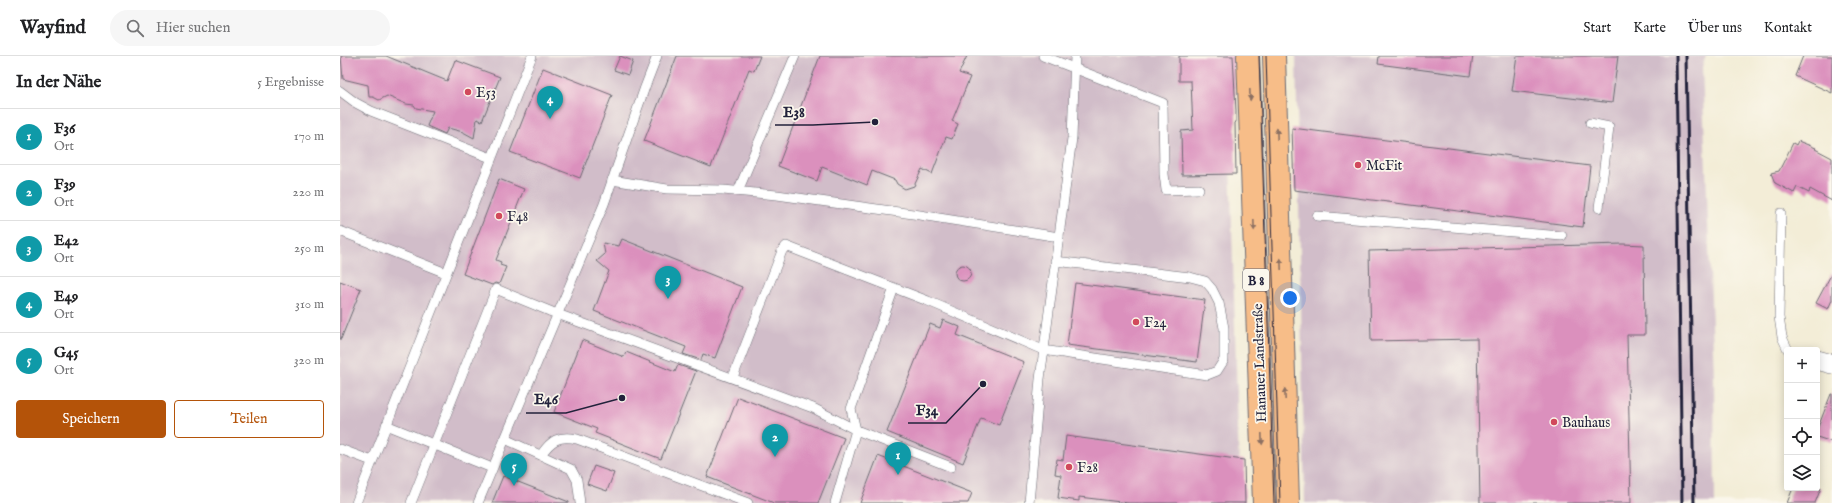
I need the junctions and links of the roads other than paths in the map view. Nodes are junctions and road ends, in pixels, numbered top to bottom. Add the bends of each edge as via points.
1 (532, 56) edge
2 (657, 56) edge
3 (795, 56) edge
4 (1043, 56) edge
5 (1075, 56) edge
6 (1248, 56) edge
7 (1274, 56) edge
8 (1074, 68) junction
9 (340, 91) edge
10 (1590, 123) dead end
11 (491, 158) junction
12 (612, 180) junction
13 (1199, 189) dead end
14 (738, 191) junction
15 (1599, 208) dead end
16 (1781, 213) dead end
17 (1317, 216) dead end
18 (340, 231) edge
19 (1562, 236) dead end
20 (1059, 237) junction
21 (1055, 261) junction
22 (446, 273) junction
23 (894, 288) junction
24 (558, 313) junction
25 (1787, 347) edge
26 (1043, 350) junction
27 (1820, 361) edge
28 (1832, 364) edge
29 (733, 377) junction
30 (386, 425) junction
31 (856, 430) junction
32 (505, 439) junction
33 (434, 444) junction
34 (340, 449) edge
35 (541, 455) junction
36 (372, 461) junction
37 (951, 467) dead end
38 (492, 468) junction
39 (356, 503) edge
40 (411, 503) edge
41 (478, 503) edge
42 (580, 503) edge
43 (748, 503) edge
44 (835, 503) edge
45 (1029, 503) edge
46 (1264, 503) edge
47 (1288, 503) edge

1 - 11 lane
2 - 12 lane
3 - 14 lane
4 - 8 lane
5 - 8 lane
6 -> 46 main road, Hanauer Landstraße / B 8
47 -> 7 main road, Hanauer Landstraße / B 8
8 - 13 lane via 1163,103 1166,190
8 - 20 lane via 1072,138
9 - 11 lane via 371,111
10 - 15 lane via 1609,127
11 - 22 lane
12 - 14 lane via 667,189
12 - 24 lane
14 - 20 lane
16 - 25 lane via 1779,317 1782,337
17 - 19 lane
18 - 22 lane
20 - 21 lane
21 - 26 lane
21 - 26 lane via 1204,281 1212,289 1219,303 1224,328 1224,360 1217,371 1207,375
22 - 30 lane
23 - 26 lane
23 - 29 lane via 786,246
23 - 31 lane via 851,409
24 - 29 lane
24 - 32 lane
24 - 33 lane via 496,289
26 - 45 lane
27 - 28 street
29 - 31 lane via 813,408
30 - 33 lane
30 - 36 lane
31 - 37 lane
31 - 44 lane
32 - 35 lane
32 - 38 lane
33 - 38 lane
33 - 40 lane
34 - 36 lane
35 - 42 lane via 571,469 577,480
35 - 43 lane via 546,447 565,436
36 - 39 lane
38 - 41 lane

